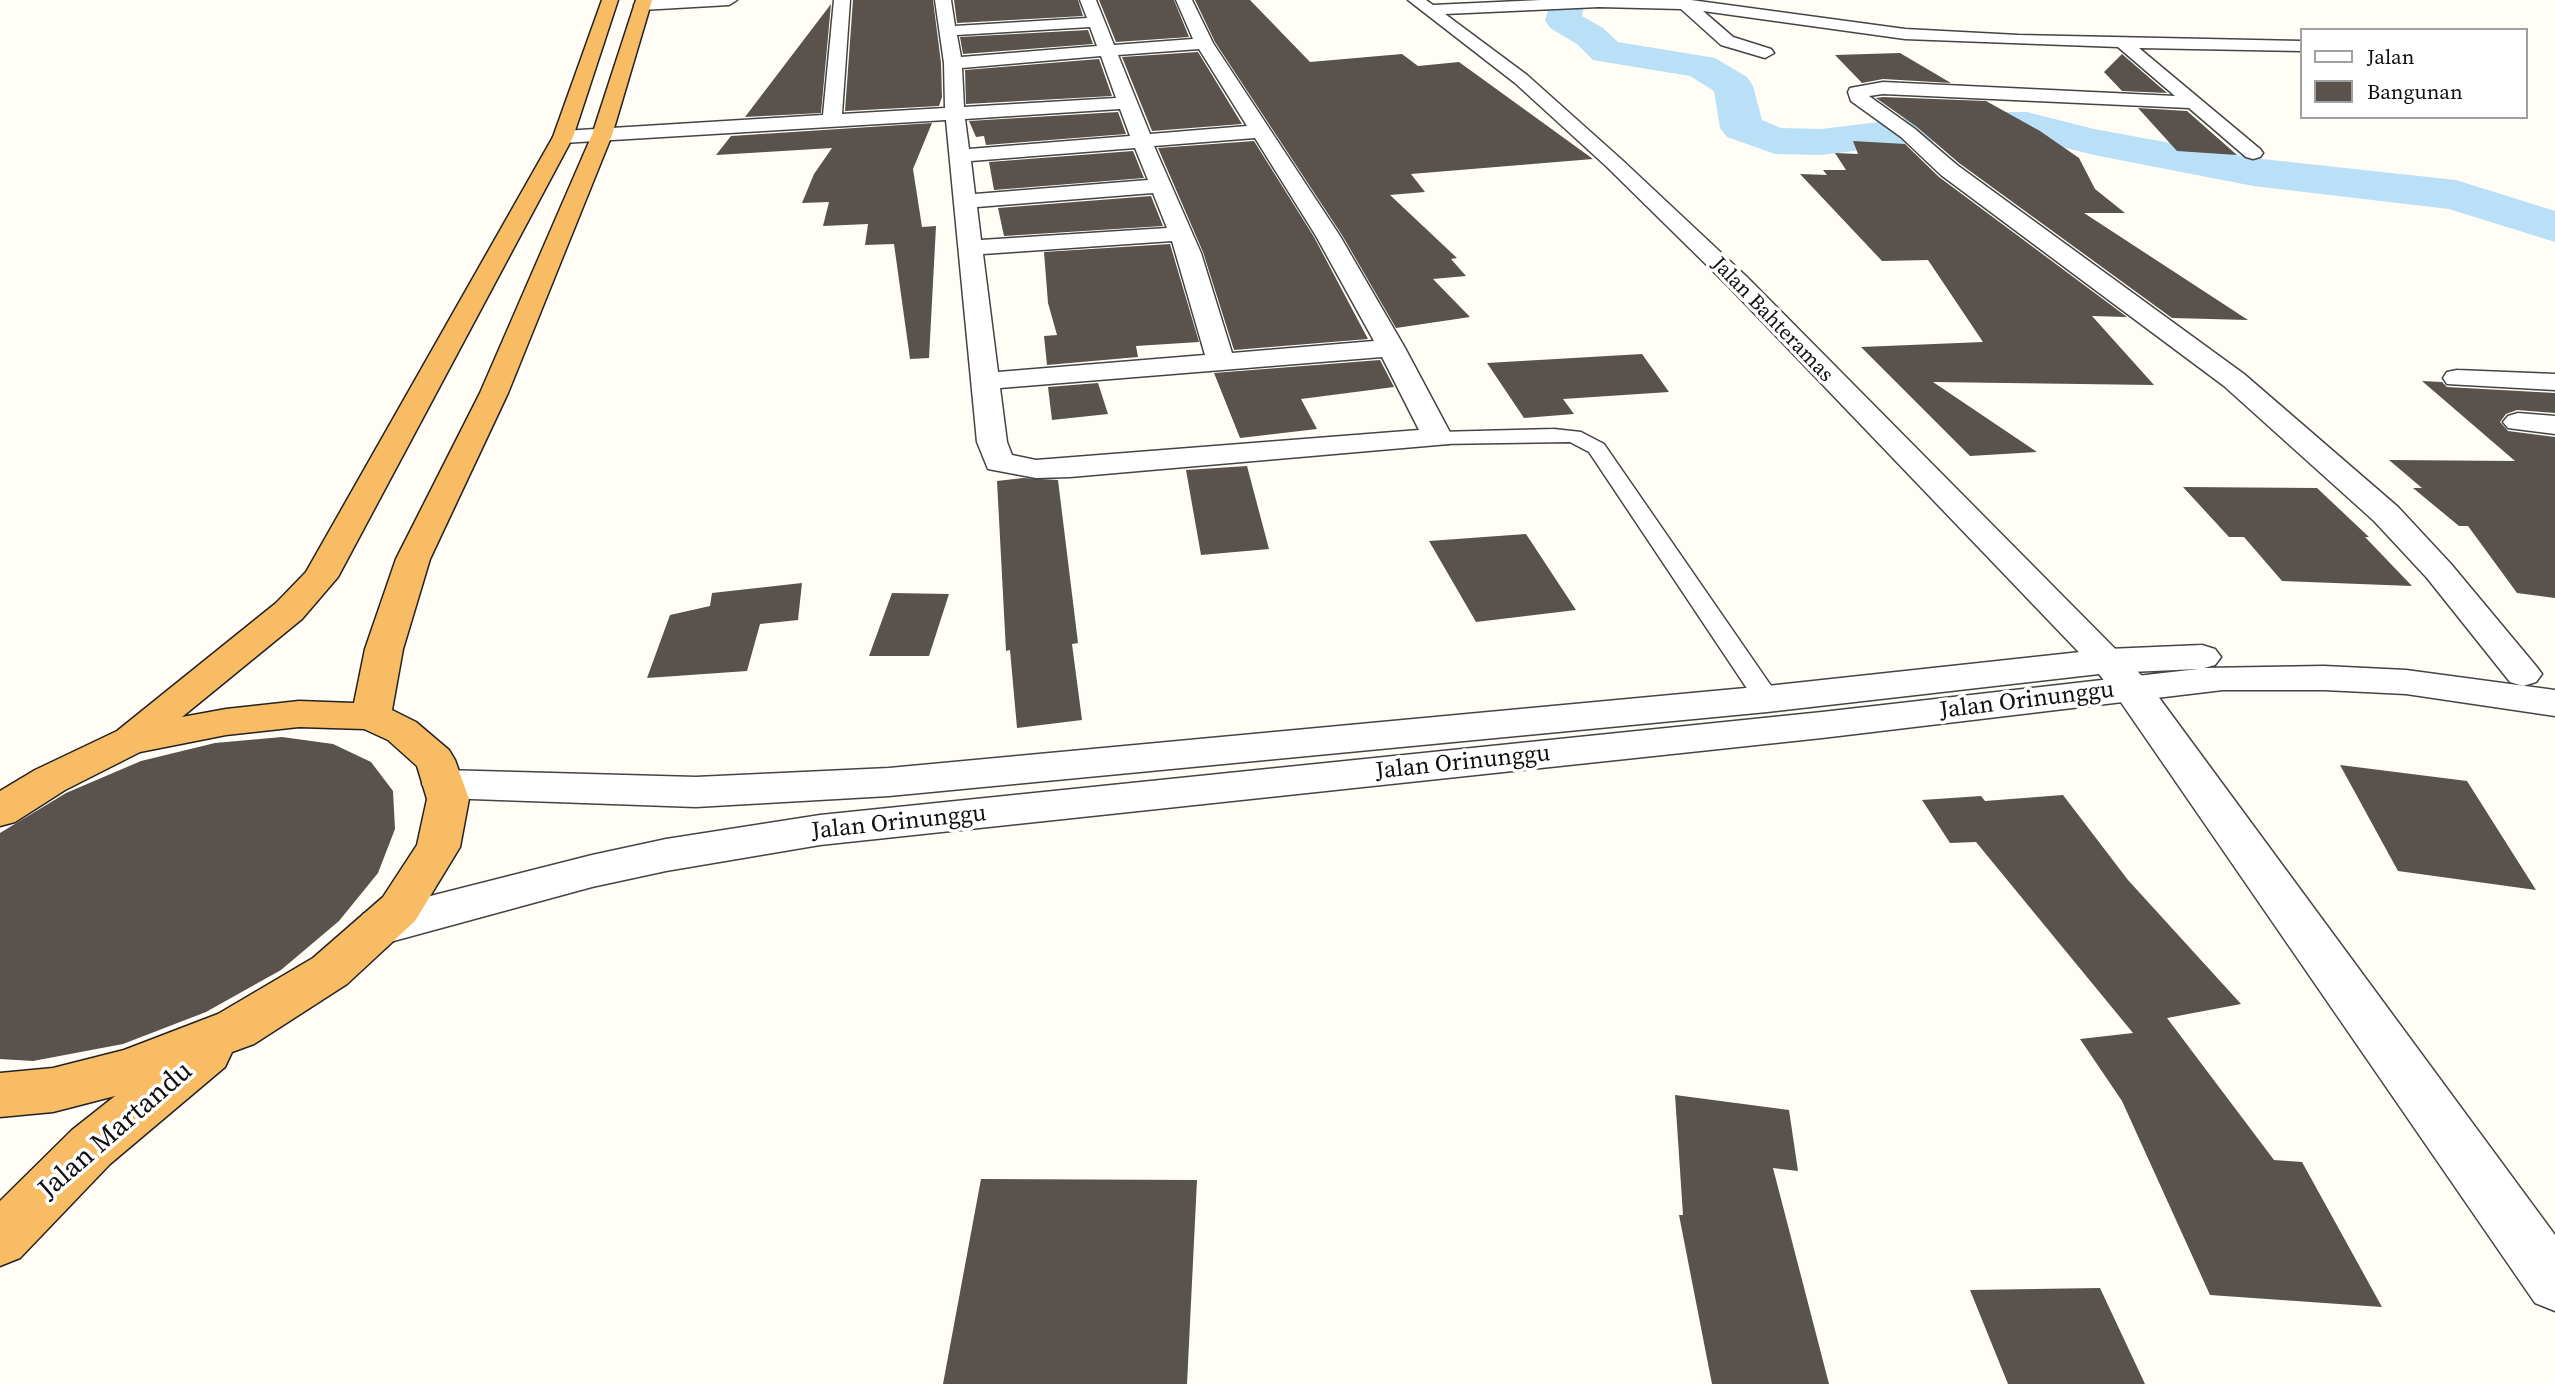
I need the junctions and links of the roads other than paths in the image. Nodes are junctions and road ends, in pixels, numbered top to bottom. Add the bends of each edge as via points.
1 (610, 0) edge
2 (729, 0) edge
3 (842, 0) edge
4 (943, 0) edge
5 (1088, 0) edge
6 (1184, 0) edge
7 (643, 3) edge
8 (1685, 4) junction
9 (1424, 5) edge
10 (1096, 22) junction
11 (2150, 24) dead end
12 (948, 31) junction
13 (2122, 42) junction
14 (1204, 43) junction
15 (2171, 44) junction
16 (2300, 46) edge
17 (1106, 50) junction
18 (1765, 52) dead end
19 (953, 63) junction
20 (1128, 103) junction
21 (2194, 103) junction
22 (955, 115) junction
23 (832, 122) junction
24 (1262, 131) junction
25 (602, 135) junction
26 (563, 137) junction
27 (1142, 141) junction
28 (2253, 153) dead end
29 (961, 156) junction
30 (1160, 186) junction
31 (965, 201) junction
32 (1179, 234) junction
33 (971, 248) junction
34 (1391, 348) junction
35 (1222, 362) junction
36 (2457, 378) dead end
37 (987, 381) junction
38 (2555, 382) edge
39 (2518, 422) dead end
40 (2555, 425) edge
41 (1438, 438) junction
42 (2120, 675) junction
43 (2539, 676) edge
44 (1767, 699) junction
45 (2555, 703) edge
46 (372, 716) junction
47 (129, 741) junction
48 (443, 784) junction
49 (0, 811) edge
50 (379, 927) junction
51 (236, 1029) junction
52 (0, 1095) edge
53 (0, 1239) edge
54 (2555, 1283) edge

1 - 26 highway
2 - 7 street
3 - 23 street
4 - 12 street
5 - 10 street
6 - 14 street
7 - 25 highway
8 - 9 street
8 - 13 street via 1905,34
8 - 18 street via 1727,41
9 - 42 street, Jalan Bahteramas via 1521,79 1719,264
10 - 12 street
10 - 17 street
11 - 15 street
12 - 19 street
13 - 15 street
13 - 21 street
14 - 17 street
14 - 24 street
15 - 16 street
17 - 19 street
17 - 20 street
19 - 22 street
20 - 22 street
20 - 27 street
21 - 28 street
21 - 43 street via 1883,88 1857,92 1960,178 2234,380 2386,514
22 - 23 street
22 - 29 street
23 - 25 street
24 - 27 street
24 - 34 street
25 - 26 street
25 - 46 highway via 494,393 413,559 384,649
26 - 47 highway via 321,577 289,611
27 - 29 street
27 - 30 street
29 - 31 street
30 - 31 street
30 - 32 street
31 - 33 street
32 - 33 street
32 - 35 street
33 - 37 street
34 - 35 street
34 - 41 street
35 - 37 street
36 - 38 street
37 - 41 street via 992,442 999,462 1017,467 1070,468
39 - 40 street
41 - 44 lane via 1574,436 1597,448
42 - 43 street, Jalan Orinunggu via 2288,654 2385,657
42 - 44 street, Jalan Orinunggu
42 - 45 street, Jalan Orinunggu via 2406,682
42 - 50 street, Jalan Orinunggu via 1808,727 820,830 654,857
42 - 54 street, Jalan Bahteramas
44 - 48 street, Jalan Orinunggu via 888,782 696,792
46 - 47 highway via 287,715
46 - 48 highway via 402,732 435,760
47 - 49 highway
48 - 50 highway via 448,799 438,847 399,909
50 - 51 highway via 330,971
51 - 52 highway via 128,1071 53,1090
51 - 53 highway, Jalan Martandu via 91,1147

